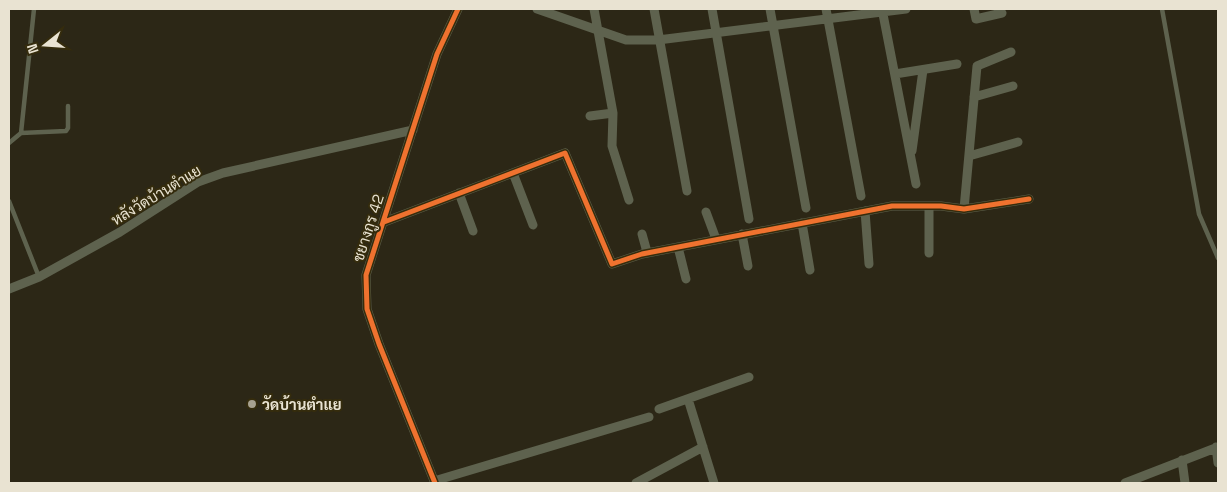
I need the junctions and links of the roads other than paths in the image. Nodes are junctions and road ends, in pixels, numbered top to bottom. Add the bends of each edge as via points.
1 (34, 9) edge
2 (458, 9) edge
3 (537, 9) edge
4 (594, 9) edge
5 (654, 9) edge
6 (712, 9) edge
7 (770, 9) edge
8 (826, 9) edge
9 (906, 9) edge
10 (974, 9) edge
11 (1162, 9) edge
12 (883, 10) edge
13 (1002, 13) dead end
14 (827, 19) junction
15 (772, 27) junction
16 (597, 30) junction
17 (715, 34) junction
18 (658, 40) junction
19 (1011, 52) dead end
20 (957, 64) dead end
21 (923, 70) junction
22 (895, 74) junction
23 (1013, 86) dead end
24 (974, 97) junction
25 (68, 106) dead end
26 (612, 113) junction
27 (590, 116) dead end
28 (413, 130) junction
29 (21, 133) junction
30 (1018, 142) dead end
31 (9, 143) edge
32 (969, 156) junction
33 (911, 158) junction
34 (513, 173) junction
35 (916, 184) dead end
36 (687, 191) dead end
37 (459, 193) junction
38 (861, 196) dead end
39 (1030, 199) dead end
40 (629, 200) dead end
41 (9, 201) edge
42 (928, 206) junction
43 (806, 208) dead end
44 (964, 209) junction
45 (865, 211) junction
46 (706, 212) dead end
47 (749, 219) dead end
48 (384, 222) junction
49 (802, 223) junction
50 (533, 225) dead end
51 (473, 231) dead end
52 (642, 234) dead end
53 (742, 234) junction
54 (716, 239) junction
55 (678, 246) junction
56 (647, 252) junction
57 (929, 253) dead end
58 (1218, 258) edge
59 (869, 264) dead end
60 (748, 266) dead end
61 (810, 270) dead end
62 (39, 277) junction
63 (686, 279) dead end
64 (9, 288) edge
65 (749, 377) dead end
66 (688, 399) junction
67 (659, 409) dead end
68 (648, 417) dead end
69 (1217, 447) edge
70 (703, 448) junction
71 (1182, 460) junction
72 (1218, 463) edge
73 (652, 479) edge
74 (434, 482) edge
75 (1129, 482) edge
76 (636, 483) edge
77 (714, 483) edge
78 (1185, 483) edge

1 - 29 lane
2 - 28 street, ชยางกูร 42 via 438,54
3 - 16 street
4 - 16 street
5 - 18 street
6 - 17 street
7 - 15 street
8 - 14 street
9 - 12 street
10 - 13 street via 976,19
11 - 58 lane via 1199,214
12 - 14 street
12 - 22 street
14 - 15 street
14 - 38 street
15 - 17 street
15 - 43 street
16 - 18 street via 626,40
16 - 26 street
17 - 18 street
17 - 47 street
18 - 36 street
19 - 24 street via 977,66
20 - 21 street
21 - 22 street
21 - 33 street
22 - 33 street
23 - 24 street
24 - 32 street
25 - 29 lane via 66,131
26 - 27 street
26 - 40 street via 612,146
28 - 48 street, ชยางกูร 42
28 - 62 street, หลังวัดบ้านตำแย via 224,173 198,182 120,232
29 - 31 lane
30 - 32 street
32 - 44 street
33 - 35 street
34 - 37 street
34 - 50 street
34 - 56 street via 565,153 612,264
37 - 48 street
37 - 51 street
39 - 44 street
41 - 62 lane
42 - 44 street
42 - 45 street via 892,206
42 - 57 street
45 - 49 street
45 - 59 street
46 - 54 street
48 - 74 street, ชยางกูร 42 via 366,275 368,309
49 - 53 street
49 - 61 street
52 - 56 street
53 - 54 street
53 - 60 street
54 - 55 street
55 - 56 street
55 - 63 street
62 - 64 street, หลังวัดบ้านตำแย
65 - 66 street
66 - 67 street
66 - 70 street
68 - 74 street
69 - 71 street
69 - 72 street
70 - 73 street
70 - 77 street
71 - 75 street
71 - 78 street
73 - 76 street

